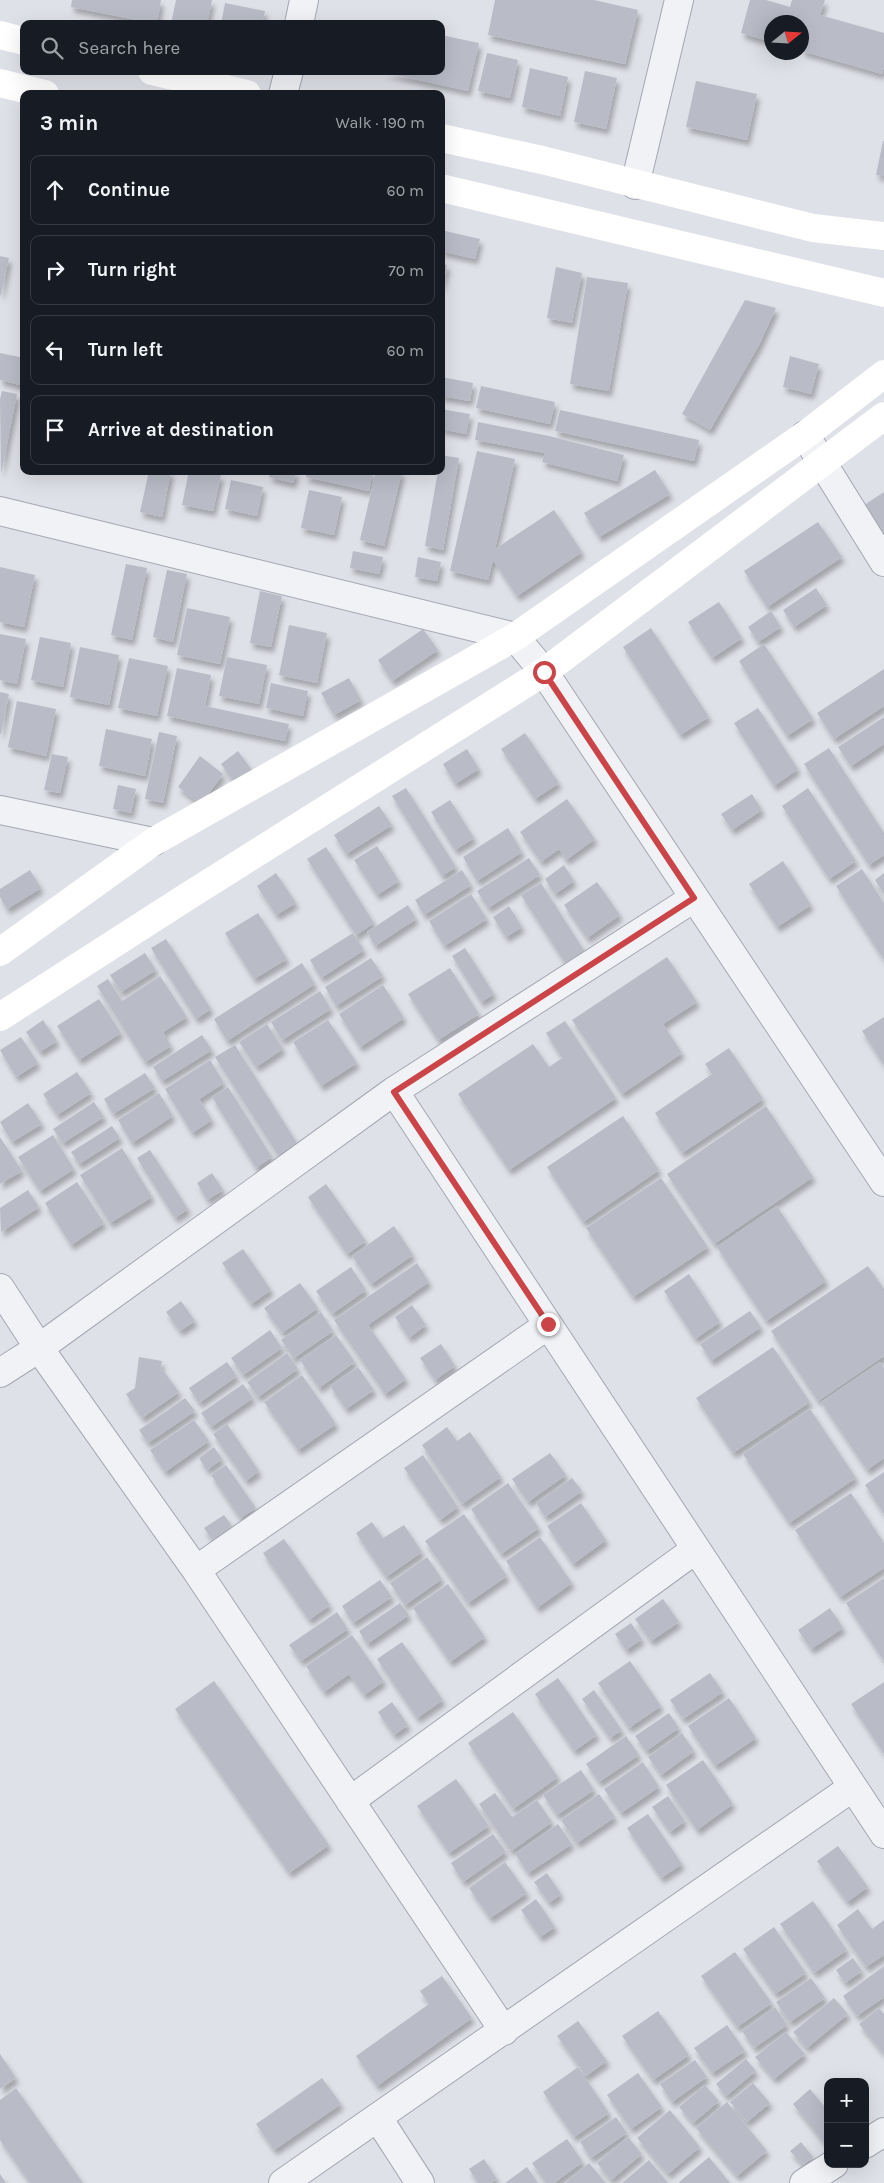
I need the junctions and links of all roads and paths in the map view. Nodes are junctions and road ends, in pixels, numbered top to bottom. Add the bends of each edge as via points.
1 (304, 0) edge
2 (679, 0) edge
3 (300, 20) edge
4 (0, 35) edge
5 (20, 40) edge
6 (169, 75) edge
7 (287, 75) edge
8 (0, 83) edge
9 (29, 90) edge
10 (230, 90) edge
11 (285, 90) edge
12 (445, 139) edge
13 (636, 185) junction
14 (445, 189) edge
15 (884, 236) edge
16 (882, 299) edge
17 (884, 374) edge
18 (884, 416) edge
19 (805, 435) junction
20 (822, 462) junction
21 (0, 511) edge
22 (884, 562) edge
23 (515, 637) junction
24 (544, 672) junction
25 (0, 810) edge
26 (153, 842) junction
27 (694, 898) junction
28 (0, 952) edge
29 (0, 1017) edge
30 (394, 1092) junction
31 (884, 1182) edge
32 (0, 1288) edge
33 (548, 1324) junction
34 (39, 1348) junction
35 (0, 1373) edge
36 (696, 1549) junction
37 (196, 1570) junction
38 (853, 1787) junction
39 (350, 1801) junction
40 (884, 1834) edge
41 (504, 2031) junction
42 (378, 2118) junction
43 (884, 2132) edge
44 (869, 2141) edge
45 (828, 2168) edge
46 (283, 2183) edge
47 (420, 2183) edge
48 (804, 2183) edge

1 - 3 street
2 - 13 street
4 - 5 main road
6 - 10 main road
7 - 11 street
8 - 9 main road
12 - 13 main road
13 - 15 main road via 813,228
14 - 16 main road
17 - 19 main road
18 - 20 main road
19 - 20 street
19 - 23 main road
20 - 22 street
20 - 24 main road
21 - 23 street
23 - 24 street
23 - 26 main road
24 - 27 street
24 - 29 main road
25 - 26 street
26 - 28 main road
27 - 30 street
27 - 31 street
30 - 33 street
30 - 34 street
32 - 34 street
33 - 36 street
33 - 37 street
34 - 35 street
34 - 37 street
36 - 38 street
36 - 39 street
37 - 39 street
38 - 40 street
38 - 41 street
39 - 41 street
41 - 42 street
42 - 46 street
42 - 47 street
43 - 44 street
45 - 48 street

